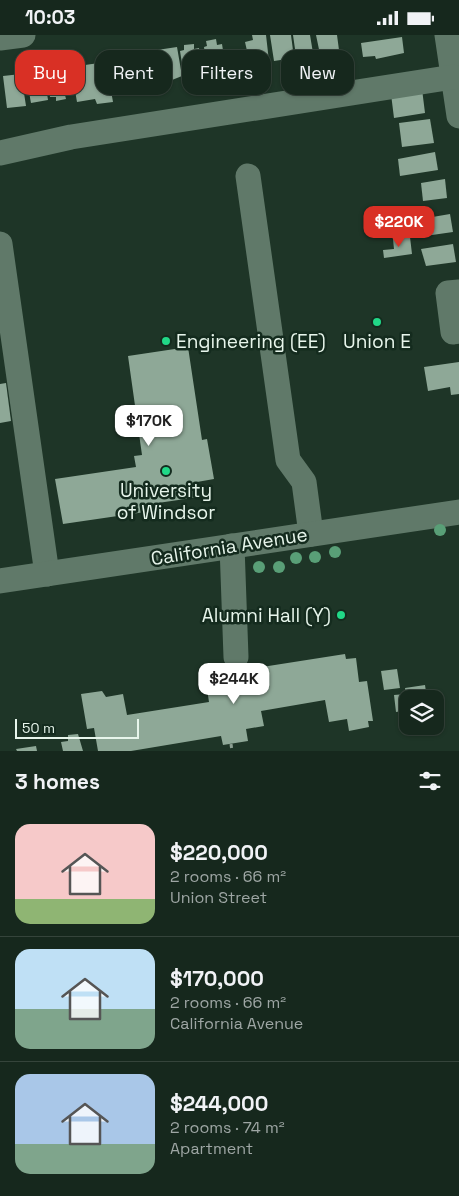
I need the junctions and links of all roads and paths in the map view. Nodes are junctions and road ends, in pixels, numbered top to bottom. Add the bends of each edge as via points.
1 (23, 35) edge
2 (447, 35) edge
3 (0, 38) edge
4 (453, 77) junction
5 (459, 116) edge
6 (0, 153) edge
7 (248, 176) dead end
8 (0, 244) edge
9 (459, 292) edge
10 (459, 331) edge
11 (459, 512) edge
12 (311, 534) junction
13 (232, 546) junction
14 (47, 574) junction
15 (0, 581) edge
16 (236, 657) dead end
17 (231, 744) dead end
18 (232, 751) edge

1 - 3 street
2 - 4 street
4 - 5 street
4 - 6 street via 71,137
7 - 12 street via 288,460 304,482
8 - 14 street
9 - 10 street via 448,293 453,331
11 - 12 street, California Avenue
12 - 13 street, California Avenue
13 - 14 street, California Avenue
13 - 16 street
14 - 15 street, California Avenue
17 - 18 path

